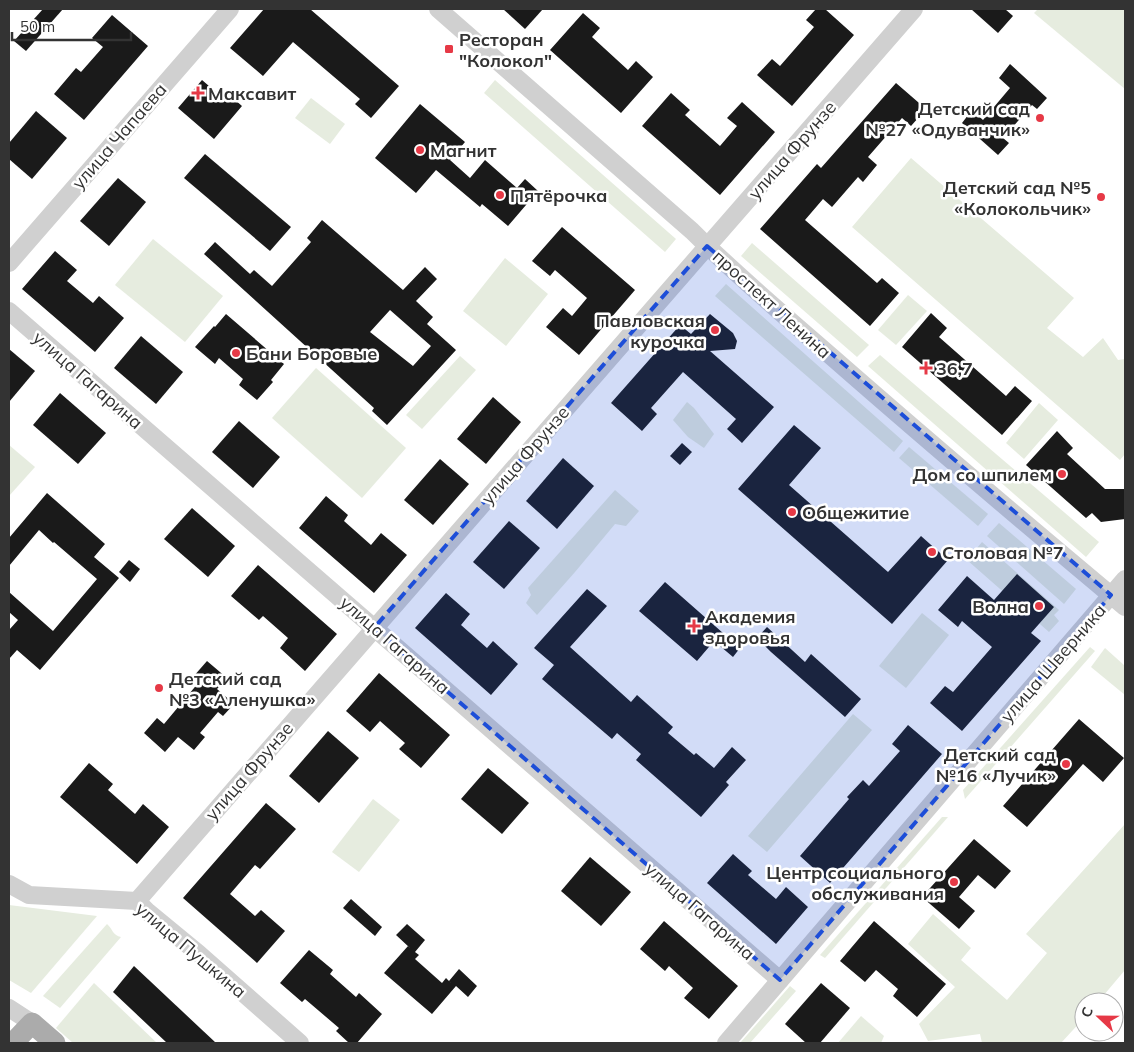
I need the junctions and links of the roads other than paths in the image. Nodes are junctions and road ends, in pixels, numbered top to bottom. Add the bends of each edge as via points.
1 (230, 9) edge
2 (438, 9) edge
3 (914, 9) edge
4 (707, 246) junction
5 (9, 263) edge
6 (9, 311) edge
7 (1125, 579) edge
8 (1111, 595) junction
9 (1125, 607) edge
10 (374, 628) junction
11 (9, 884) edge
12 (136, 901) junction
13 (780, 980) junction
14 (9, 1008) edge
15 (32, 1023) junction
16 (13, 1043) edge
17 (55, 1043) edge
18 (300, 1043) edge
19 (726, 1043) edge

1 - 5 street, улица Чапаева
2 - 4 street, проспект Ленина
3 - 4 street, улица Фрунзе
4 - 8 street, проспект Ленина via 911,426
4 - 10 street, улица Фрунзе
6 - 10 street, улица Гагарина
7 - 8 street, улица Шверника
8 - 9 street, проспект Ленина
8 - 13 street, улица Шверника
10 - 12 street, улица Фрунзе
10 - 13 street, улица Гагарина
11 - 12 street, улица Пушкина via 29,895
12 - 18 street, улица Пушкина
13 - 19 street, улица Шверника
14 - 15 street
15 - 16 main road
15 - 17 main road

